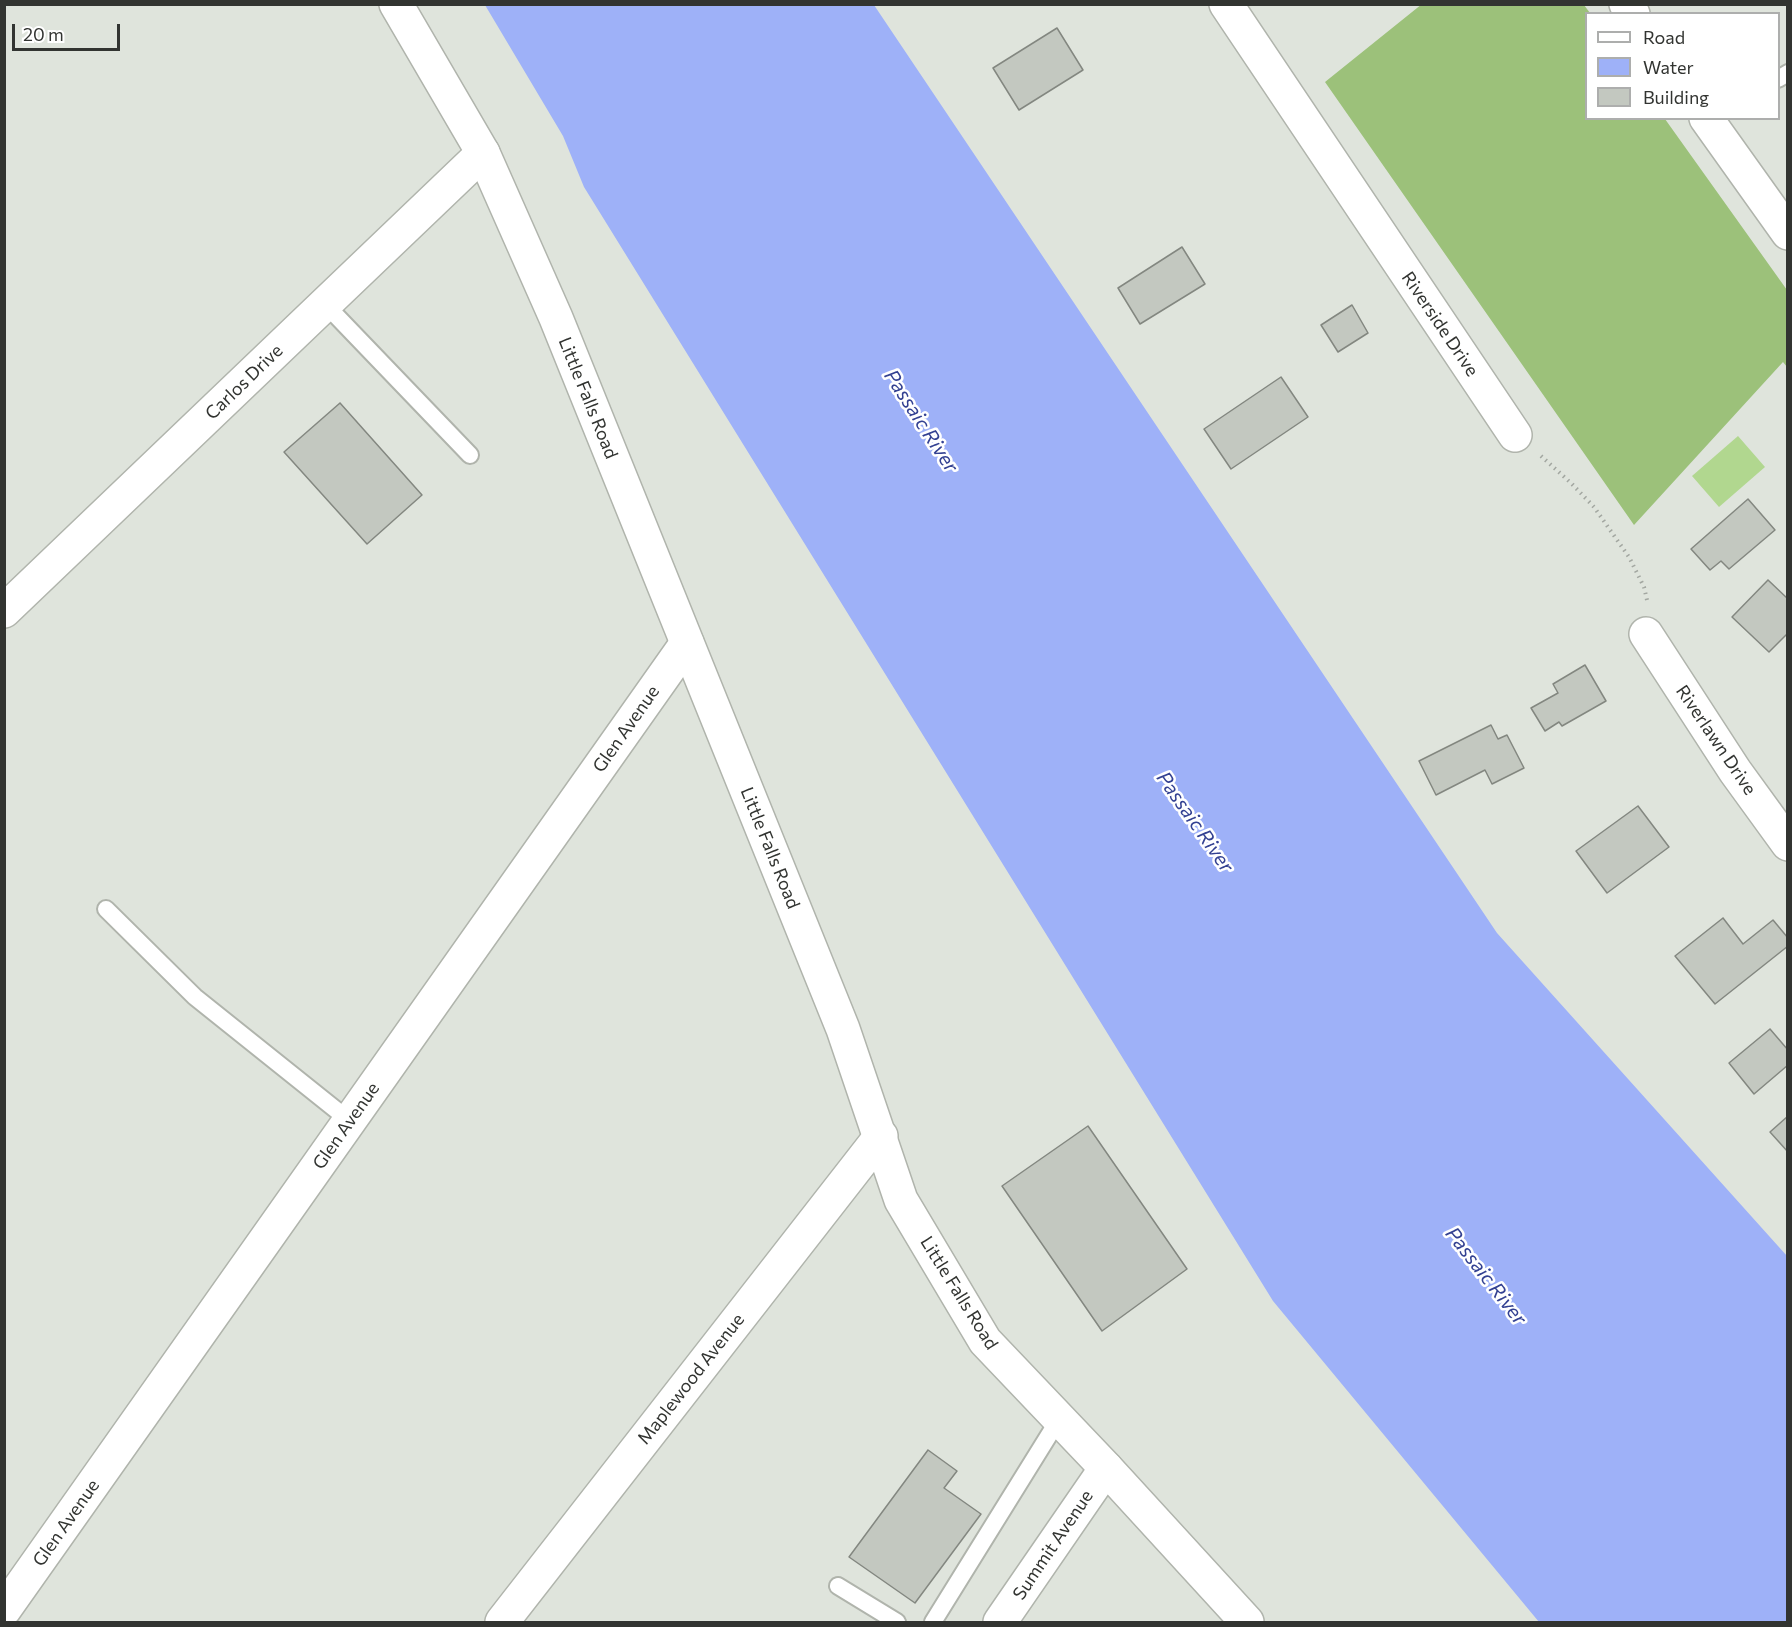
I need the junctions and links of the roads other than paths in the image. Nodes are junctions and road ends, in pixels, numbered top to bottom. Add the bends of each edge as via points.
1 (396, 4) edge
2 (1226, 4) edge
3 (1711, 120) edge
4 (483, 153) junction
5 (1788, 233) edge
6 (325, 304) junction
7 (1515, 435) road end
8 (470, 455) dead end
9 (4, 611) edge
10 (1646, 634) road end
11 (687, 643) junction
12 (1788, 844) edge
13 (106, 909) dead end
14 (350, 1121) junction
15 (881, 1136) junction
16 (1059, 1419) junction
17 (1106, 1468) junction
18 (838, 1586) dead end
19 (10, 1612) edge
20 (502, 1623) edge
21 (897, 1623) edge
22 (933, 1623) edge
23 (1000, 1623) edge
24 (1247, 1623) edge

1 - 4 street, Little Falls Road
2 - 7 street, Riverside Drive
3 - 5 street
4 - 6 street, Carlos Drive
4 - 11 street, Little Falls Road via 556,318
6 - 8 lane
6 - 9 street, Carlos Drive
10 - 12 street, Riverlawn Drive
11 - 14 street, Glen Avenue
11 - 15 street, Little Falls Road via 843,1029
13 - 14 lane via 195,997
14 - 19 street, Glen Avenue
15 - 16 street, Little Falls Road via 901,1200 985,1341
15 - 20 street, Maplewood Avenue
16 - 17 street, Little Falls Road
16 - 22 lane
17 - 23 street, Summit Avenue
17 - 24 street, Little Falls Road
18 - 21 lane

